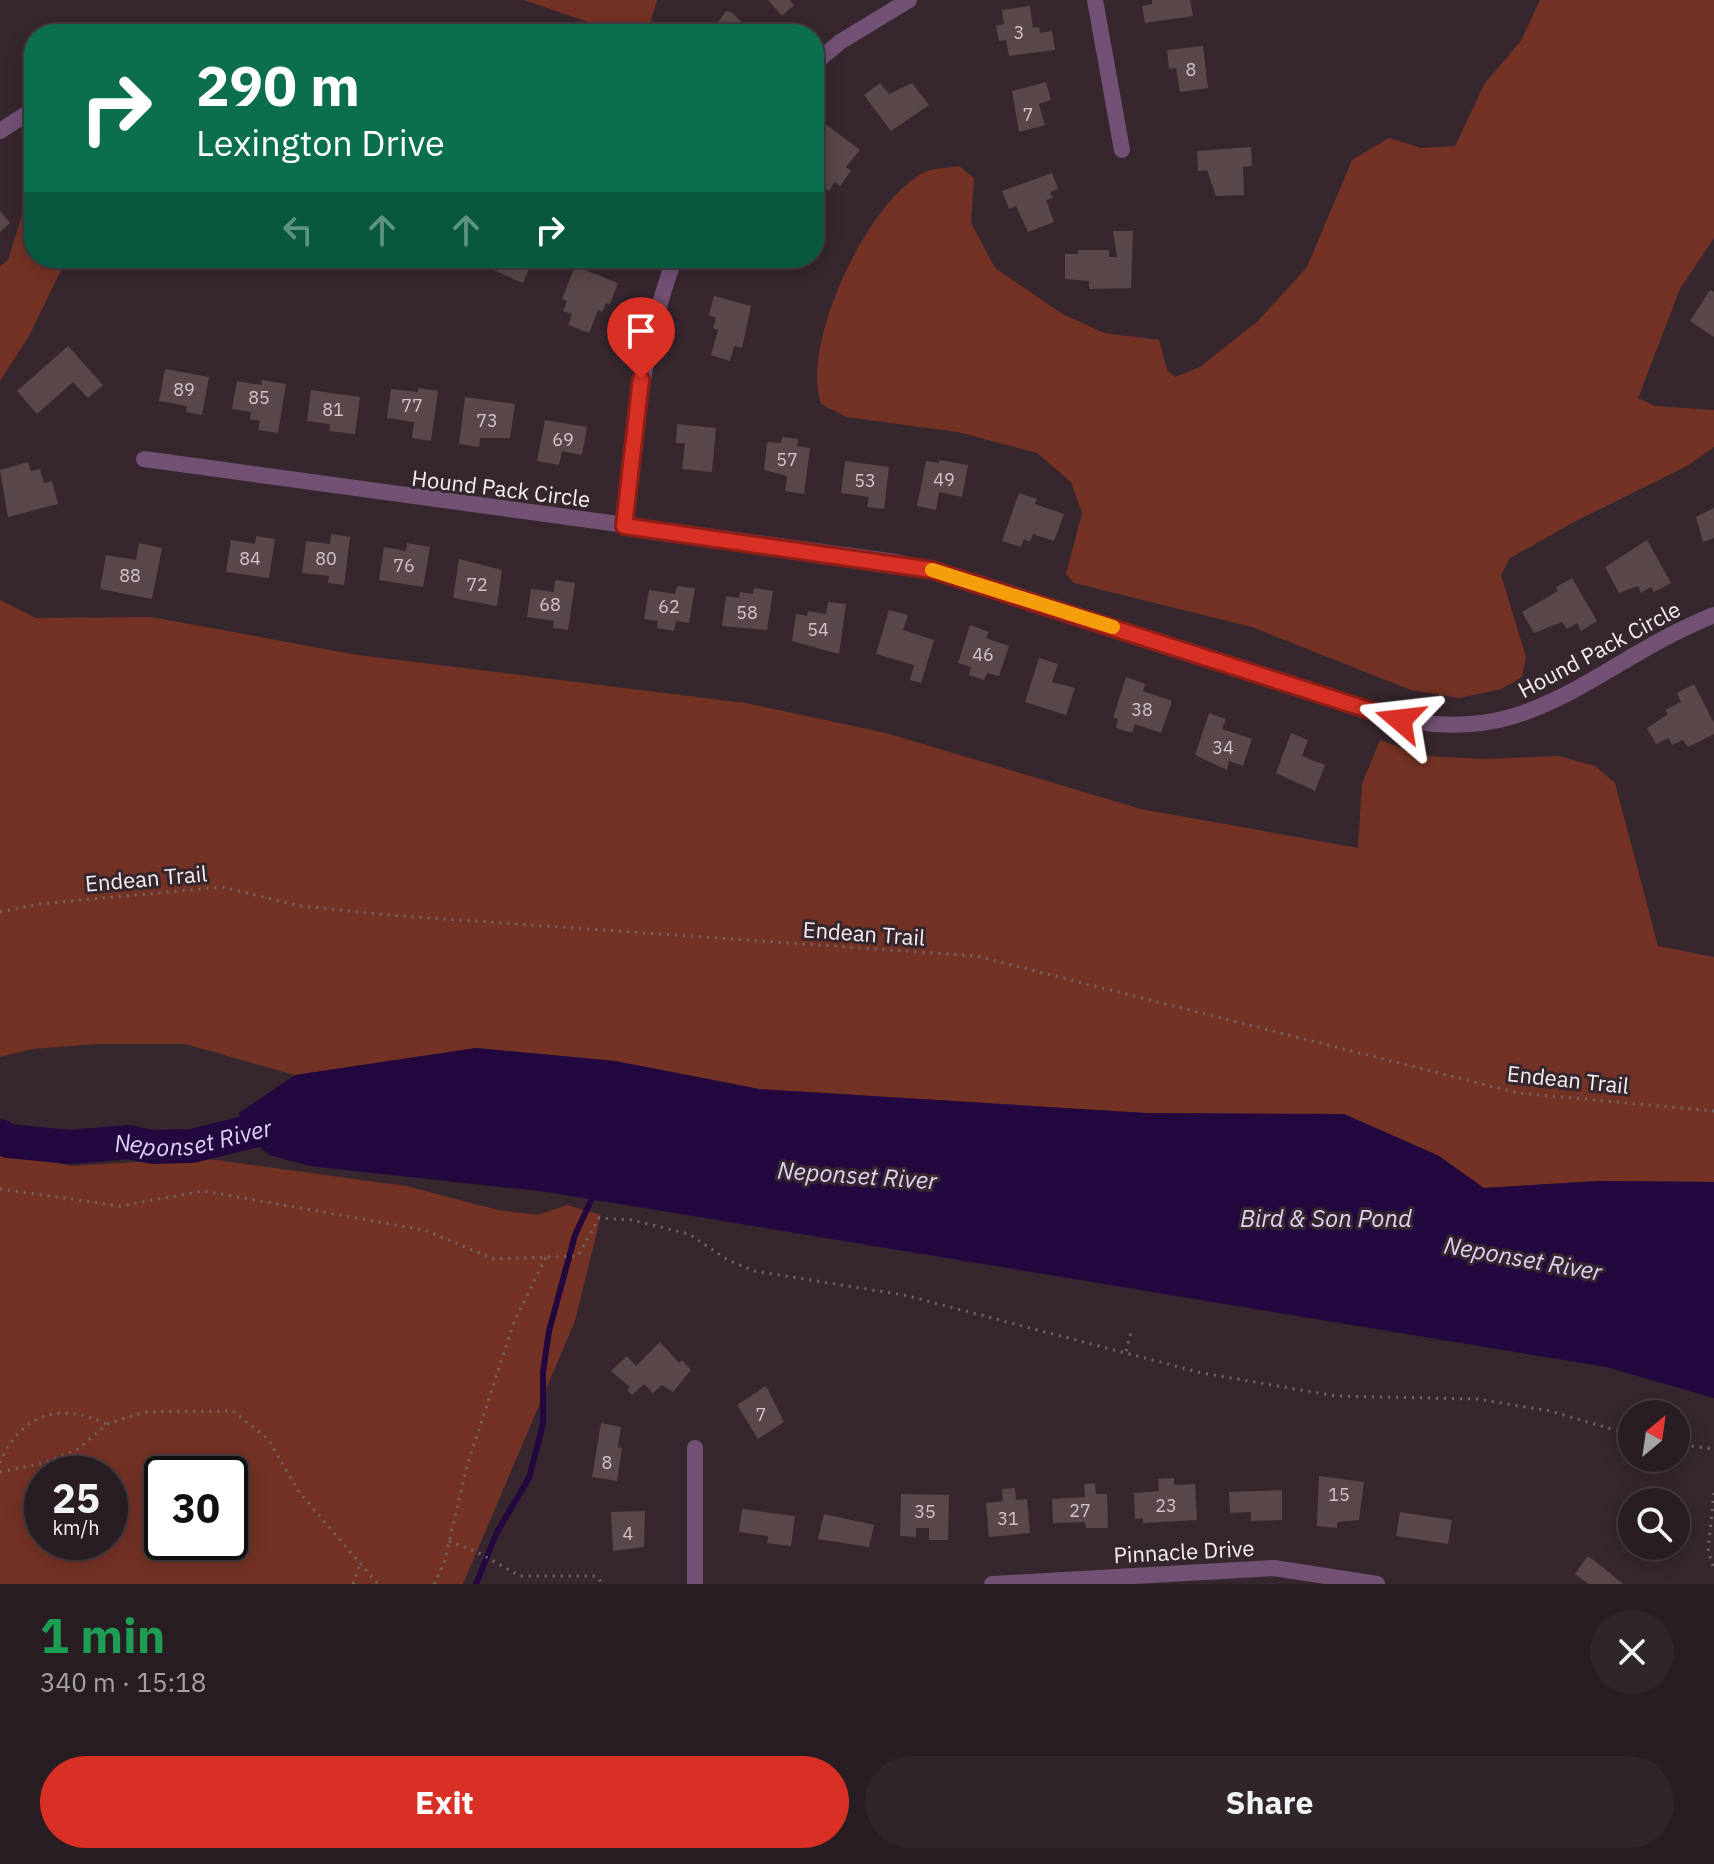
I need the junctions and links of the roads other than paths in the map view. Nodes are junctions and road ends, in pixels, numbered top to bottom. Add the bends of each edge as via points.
1 (909, 0) edge
2 (1095, 0) edge
3 (824, 56) edge
4 (24, 115) edge
5 (0, 131) edge
6 (1122, 150) dead end
7 (671, 268) edge
8 (144, 459) dead end
9 (624, 526) junction
10 (1714, 615) edge
11 (695, 1448) dead end
12 (695, 1584) edge
13 (992, 1584) edge
14 (1377, 1584) edge

1 - 3 street
2 - 6 street
4 - 5 street
7 - 9 street via 641,379
8 - 9 street, Hound Pack Circle
9 - 10 street, Hound Pack Circle via 932,570 1423,724 1493,722 1538,710
11 - 12 street
13 - 14 street, Pinnacle Drive via 1274,1568

